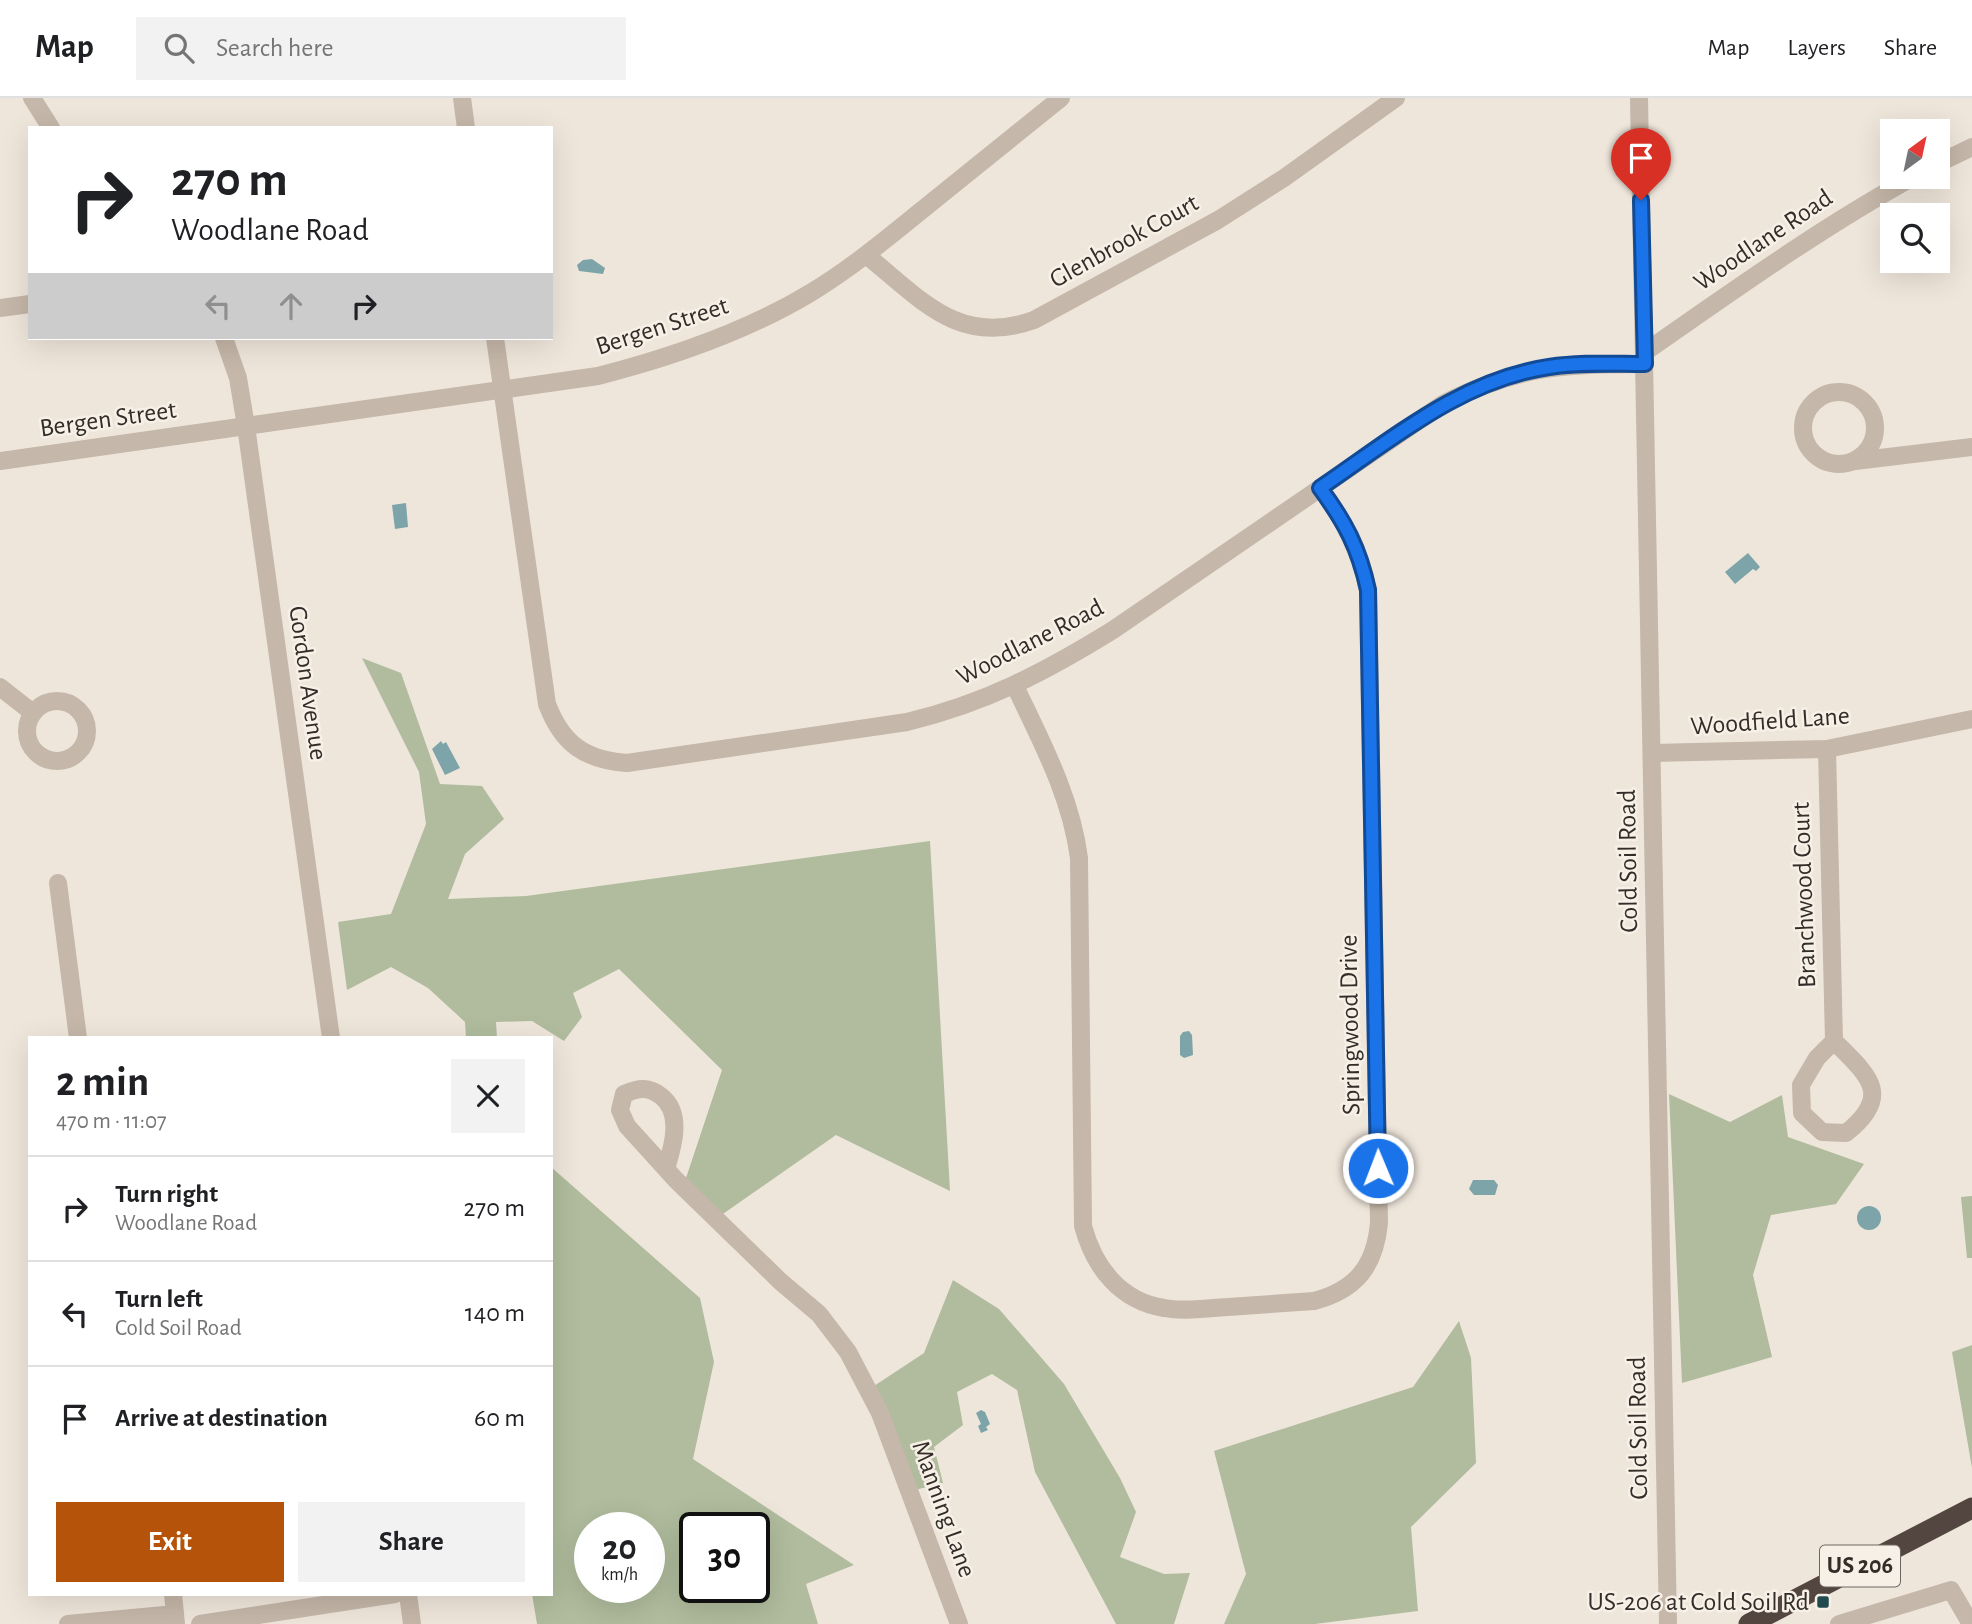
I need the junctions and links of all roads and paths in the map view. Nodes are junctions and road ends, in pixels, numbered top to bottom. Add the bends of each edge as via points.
1 (32, 98) edge
2 (462, 98) edge
3 (1060, 98) edge
4 (1396, 98) edge
5 (1639, 98) edge
6 (50, 126) edge
7 (466, 126) edge
8 (1972, 147) edge
9 (1950, 158) edge
10 (1891, 189) edge
11 (866, 255) junction
12 (28, 304) edge
13 (0, 308) edge
14 (225, 340) edge
15 (495, 340) edge
16 (1645, 358) junction
17 (502, 389) junction
18 (246, 426) junction
19 (1972, 447) edge
20 (0, 461) edge
21 (1855, 461) junction
22 (1320, 488) junction
23 (1015, 686) junction
24 (0, 687) edge
25 (33, 713) dead end
26 (1972, 719) edge
27 (1827, 748) junction
28 (1652, 753) junction
29 (58, 883) dead end
30 (78, 1036) edge
31 (331, 1036) edge
32 (1835, 1041) junction
33 (666, 1168) dead end
34 (1972, 1508) edge
35 (173, 1596) edge
36 (382, 1596) edge
37 (408, 1596) edge
38 (1773, 1618) edge
39 (176, 1619) edge
40 (1869, 1620) edge
41 (68, 1624) edge
42 (200, 1624) edge
43 (412, 1624) edge
44 (959, 1624) edge
45 (1668, 1624) edge
46 (1749, 1624) edge
47 (1839, 1624) edge
48 (1971, 1624) edge

1 - 6 street
2 - 7 street
3 - 11 street, Bergen Street
4 - 11 street, Glenbrook Court via 1218,220 1015,327 993,330 954,321
5 - 16 street, Cold Soil Road
8 - 9 street
10 - 16 street, Woodlane Road via 1793,249
11 - 17 street, Bergen Street via 811,292 703,345 598,376
12 - 13 street
14 - 18 street, Gordon Avenue via 239,378
15 - 17 street, Woodlane Road
16 - 22 street, Woodlane Road via 1549,367 1475,388 1443,404
16 - 28 street, Cold Soil Road
17 - 18 street, Bergen Street
17 - 23 street, Woodlane Road via 547,704 563,736 583,752 608,762 627,763 907,722 950,712
18 - 20 street, Bergen Street
18 - 31 street, Gordon Avenue
19 - 21 street
21 - 21 street via 1873,443 1874,417 1867,405 1845,392 1820,397 1806,414 1806,442 1821,460 1833,464
22 - 23 street, Woodlane Road via 1114,630
22 - 23 street, Springwood Drive via 1352,537 1368,590 1379,1223 1375,1248 1363,1272 1332,1296 1314,1301 1164,1308 1127,1294 1098,1265 1083,1226 1075,830 1067,801
24 - 25 street
26 - 27 street, Woodfield Lane
27 - 28 street, Woodfield Lane
27 - 32 street, Branchwood Court
28 - 45 street, Cold Soil Road
29 - 30 street
32 - 32 street via 1817,1058 1801,1085 1802,1114 1822,1132 1846,1133 1863,1120 1873,1096 1871,1080
33 - 44 street, Manning Lane via 709,1214 819,1314 848,1352 880,1413
34 - 38 highway, US 206
35 - 39 street
36 - 42 street
37 - 43 street
38 - 46 highway, US 206
39 - 41 street
40 - 47 street
40 - 48 street via 1951,1590

